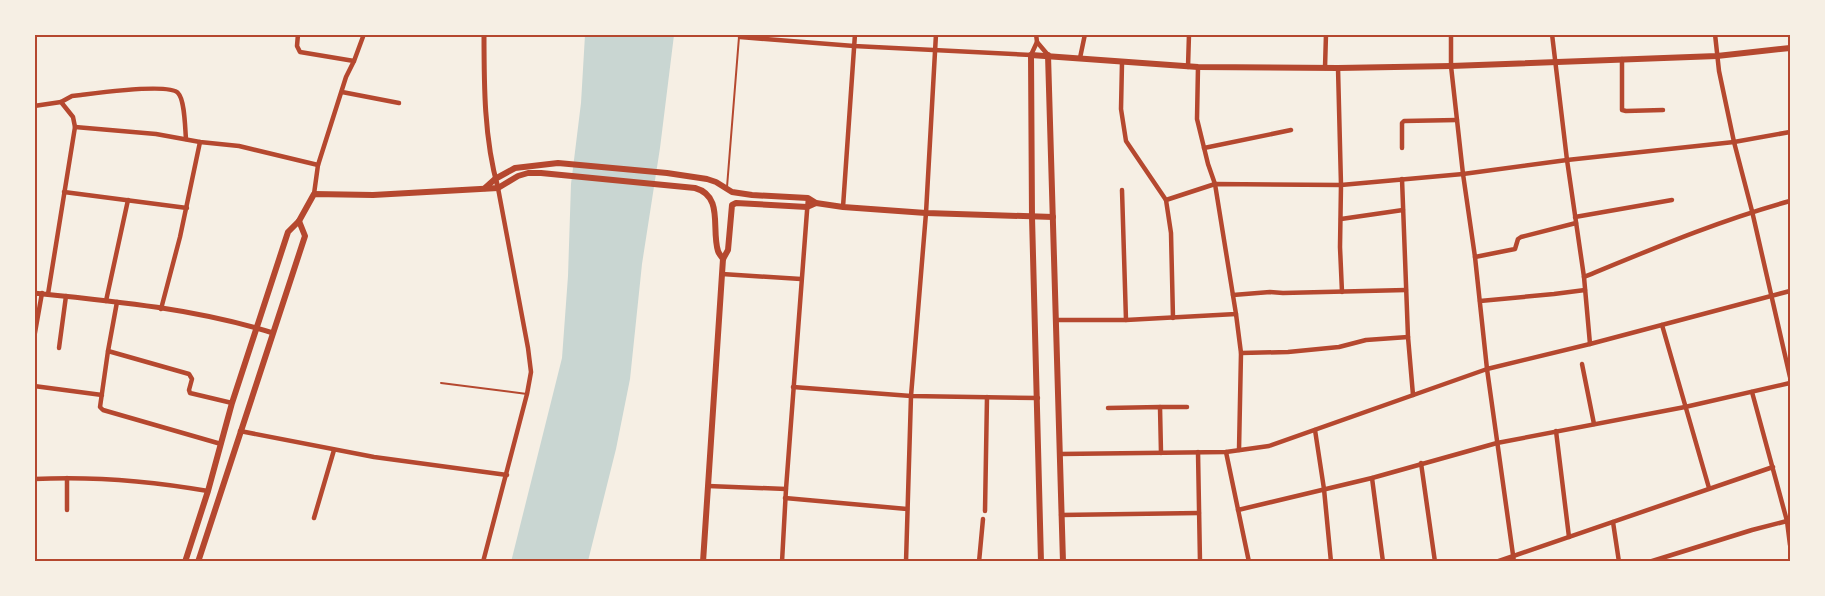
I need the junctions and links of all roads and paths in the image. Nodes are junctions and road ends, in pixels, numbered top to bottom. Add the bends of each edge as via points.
1 (298, 34) edge
2 (364, 34) edge
3 (484, 34) edge
4 (855, 34) edge
5 (936, 34) edge
6 (1036, 34) edge
7 (1085, 34) edge
8 (1189, 34) edge
9 (1326, 34) edge
10 (1451, 34) edge
11 (1552, 34) edge
12 (1715, 34) edge
13 (740, 36) edge
14 (1037, 42) junction
15 (854, 46) junction
16 (1791, 48) edge
17 (934, 50) junction
18 (1031, 55) junction
19 (1047, 55) junction
20 (1717, 56) junction
21 (1080, 58) junction
22 (1622, 59) junction
23 (354, 61) junction
24 (1556, 62) junction
25 (1122, 63) junction
26 (1451, 66) junction
27 (1188, 67) junction
28 (1198, 67) junction
29 (1325, 68) junction
30 (1338, 68) junction
31 (342, 92) junction
32 (61, 102) junction
33 (399, 103) dead end
34 (34, 106) edge
35 (1663, 111) dead end
36 (1457, 120) junction
37 (75, 127) junction
38 (1292, 130) dead end
39 (1791, 132) edge
40 (186, 139) junction
41 (200, 142) junction
42 (1734, 142) junction
43 (1204, 148) junction
44 (1402, 148) dead end
45 (1566, 160) junction
46 (318, 165) junction
47 (1463, 174) junction
48 (495, 179) junction
49 (1402, 179) junction
50 (1215, 184) junction
51 (1341, 185) junction
52 (498, 188) junction
53 (485, 189) junction
54 (727, 190) junction
55 (1122, 190) dead end
56 (64, 192) junction
57 (314, 194) junction
58 (808, 198) junction
59 (128, 200) junction
60 (1166, 200) junction
61 (1672, 200) dead end
62 (1791, 201) edge
63 (816, 204) junction
64 (807, 207) junction
65 (843, 207) junction
66 (187, 208) junction
67 (1403, 210) junction
68 (1752, 211) junction
69 (926, 213) junction
70 (1032, 217) junction
71 (1053, 217) junction
72 (1341, 219) junction
73 (1575, 220) junction
74 (299, 221) junction
75 (1475, 257) junction
76 (723, 259) junction
77 (722, 274) junction
78 (1584, 277) junction
79 (801, 279) junction
80 (1406, 290) junction
81 (1585, 290) junction
82 (1791, 291) edge
83 (1342, 292) junction
84 (34, 293) edge
85 (45, 294) junction
86 (1233, 295) junction
87 (66, 296) junction
88 (1771, 296) junction
89 (106, 301) junction
90 (1480, 301) junction
91 (117, 302) junction
92 (161, 309) junction
93 (1236, 314) junction
94 (1173, 318) junction
95 (1056, 320) junction
96 (1126, 320) junction
97 (1662, 325) junction
98 (258, 328) junction
99 (273, 333) junction
100 (34, 338) edge
101 (1408, 338) junction
102 (1590, 344) junction
103 (59, 348) dead end
104 (108, 351) junction
105 (1241, 353) junction
106 (1582, 364) dead end
107 (1487, 369) junction
108 (1791, 377) edge
109 (441, 383) dead end
110 (1791, 383) edge
111 (34, 386) edge
112 (793, 387) junction
113 (1752, 392) junction
114 (527, 394) junction
115 (102, 395) junction
116 (1413, 395) junction
117 (911, 396) junction
118 (987, 397) junction
119 (1038, 398) junction
120 (232, 403) junction
121 (1187, 406) dead end
122 (1160, 407) junction
123 (1685, 407) junction
124 (1108, 408) dead end
125 (1594, 424) junction
126 (1315, 430) junction
127 (1556, 430) junction
128 (240, 431) junction
129 (1497, 443) junction
130 (221, 444) junction
131 (334, 450) junction
132 (1239, 450) junction
133 (1198, 452) junction
134 (1226, 452) junction
135 (1060, 453) junction
136 (1161, 453) junction
137 (1421, 463) junction
138 (1773, 467) junction
139 (507, 475) junction
140 (67, 478) junction
141 (1372, 478) junction
142 (34, 479) edge
143 (708, 486) junction
144 (1709, 488) junction
145 (786, 489) junction
146 (1324, 489) junction
147 (208, 491) junction
148 (785, 498) junction
149 (908, 509) junction
150 (67, 510) dead end
151 (1238, 510) junction
152 (985, 511) dead end
153 (1199, 513) junction
154 (1061, 515) junction
155 (314, 518) dead end
156 (983, 519) dead end
157 (1613, 522) junction
158 (1787, 522) junction
159 (1790, 532) edge
160 (194, 536) junction
161 (206, 537) junction
162 (1569, 537) junction
163 (1791, 545) edge
164 (1514, 559) edge
165 (184, 561) edge
166 (198, 561) edge
167 (483, 561) edge
168 (703, 561) edge
169 (782, 561) edge
170 (906, 561) edge
171 (979, 561) edge
172 (1041, 561) edge
173 (1063, 561) edge
174 (1200, 561) edge
175 (1249, 561) edge
176 (1331, 561) edge
177 (1383, 561) edge
178 (1435, 561) edge
179 (1496, 561) edge
180 (1619, 561) edge
181 (1649, 561) edge

1 - 23 street via 300,52
2 - 23 street
3 - 48 street via 488,141
4 - 15 street
5 - 17 street
6 - 14 street
7 - 21 street
8 - 27 street
9 - 29 street
10 - 26 street
11 - 24 street
12 - 20 street
13 - 15 street
13 - 54 lane
14 - 18 street
14 - 19 street
15 - 17 street
15 - 65 street
16 - 20 main road
17 - 18 street
17 - 69 street
18 - 19 main road
18 - 70 main road
19 - 21 main road
19 - 71 main road
20 - 22 main road
20 - 42 street
21 - 25 main road
22 - 24 main road
22 - 35 street via 1622,110
23 - 31 street
24 - 26 main road
24 - 45 street
25 - 27 main road
25 - 60 street via 1121,109 1126,141
26 - 30 main road
26 - 36 street
27 - 28 main road
28 - 29 main road
28 - 43 street via 1197,119
29 - 30 main road
30 - 51 street
31 - 33 street
31 - 46 street
32 - 34 street
32 - 37 street via 73,117
32 - 40 street via 81,95 161,88 174,91 182,103
36 - 44 street via 1404,121
36 - 47 street
37 - 40 street
37 - 56 street
38 - 43 street
39 - 42 street
40 - 41 street
41 - 46 street via 239,146
41 - 66 street
42 - 45 street
42 - 68 street
43 - 50 street
45 - 47 street
45 - 73 street
46 - 57 street
47 - 49 street
47 - 75 street
48 - 52 street
48 - 53 main road
48 - 54 main road via 515,168 558,163 667,172 707,179
49 - 51 street
49 - 67 street
50 - 51 street
50 - 60 street
50 - 86 street
51 - 72 street
52 - 53 main road
52 - 76 main road via 518,176 541,172 699,188 710,197 718,250
52 - 114 street via 528,348 531,372
53 - 57 main road
54 - 58 main road
55 - 96 street
56 - 59 street
56 - 85 street
57 - 74 main road
58 - 63 main road
58 - 64 street
59 - 66 street
59 - 89 street
60 - 94 street via 1171,233
61 - 73 street
62 - 68 street
63 - 64 main road
63 - 65 main road
64 - 76 main road via 736,202
64 - 79 street
65 - 69 main road
66 - 92 street
67 - 72 street
67 - 80 street
68 - 78 street
68 - 88 street
69 - 70 main road
69 - 117 street
70 - 71 main road
70 - 119 main road
71 - 95 main road
72 - 83 street
73 - 75 street via 1521,237 1515,249
73 - 78 street
74 - 98 main road via 288,232
74 - 99 main road via 304,236
75 - 90 street
76 - 77 main road
77 - 79 street
77 - 143 main road
78 - 81 street
79 - 112 street
80 - 83 street
80 - 101 street
81 - 90 street
81 - 102 street
82 - 88 street
83 - 86 street
84 - 85 street
85 - 87 street
85 - 100 street
86 - 93 street
87 - 89 street
87 - 103 street
88 - 97 street
88 - 108 street
89 - 91 street
90 - 107 street
91 - 92 street
91 - 104 street
92 - 98 street
93 - 94 street
93 - 105 street
94 - 96 street
95 - 96 street
95 - 135 main road
97 - 102 street
97 - 123 street
98 - 99 street
98 - 120 main road
99 - 128 main road
101 - 105 street via 1298,351
101 - 116 street
102 - 107 street
104 - 115 street
104 - 120 street via 189,374 190,393
105 - 132 street
106 - 125 street
107 - 116 street
107 - 129 street
109 - 114 lane
110 - 113 street
111 - 115 street
112 - 117 street
112 - 145 street
113 - 123 street
113 - 138 street
114 - 139 street
115 - 130 street via 103,410
116 - 126 street
117 - 118 street
117 - 149 street
118 - 119 street
118 - 152 street
119 - 172 main road
120 - 130 main road
121 - 122 street
122 - 124 street
122 - 136 street
123 - 125 street
123 - 144 street
125 - 127 street
126 - 132 street via 1269,446
126 - 146 street
127 - 129 street
127 - 162 street
128 - 131 street
128 - 161 main road
129 - 137 street
129 - 164 street
130 - 147 main road
131 - 139 street
131 - 155 street
132 - 134 street
133 - 134 street
133 - 136 street
133 - 153 street
134 - 151 street
135 - 136 street
135 - 154 main road
137 - 141 street
137 - 178 street
138 - 144 street
138 - 158 street
139 - 167 street
140 - 142 street
140 - 147 street via 166,483
140 - 150 street
141 - 146 street
141 - 177 street
143 - 145 street
143 - 168 main road
144 - 157 street
145 - 148 street
146 - 151 street
146 - 176 street
147 - 160 main road
148 - 149 street
148 - 169 street
149 - 170 street
151 - 175 street
153 - 154 street
153 - 174 street
154 - 173 main road
156 - 171 street
157 - 162 street
157 - 180 street
158 - 159 street
158 - 181 street
159 - 163 street
160 - 161 main road
160 - 165 main road
161 - 166 main road
162 - 164 street
164 - 179 street

